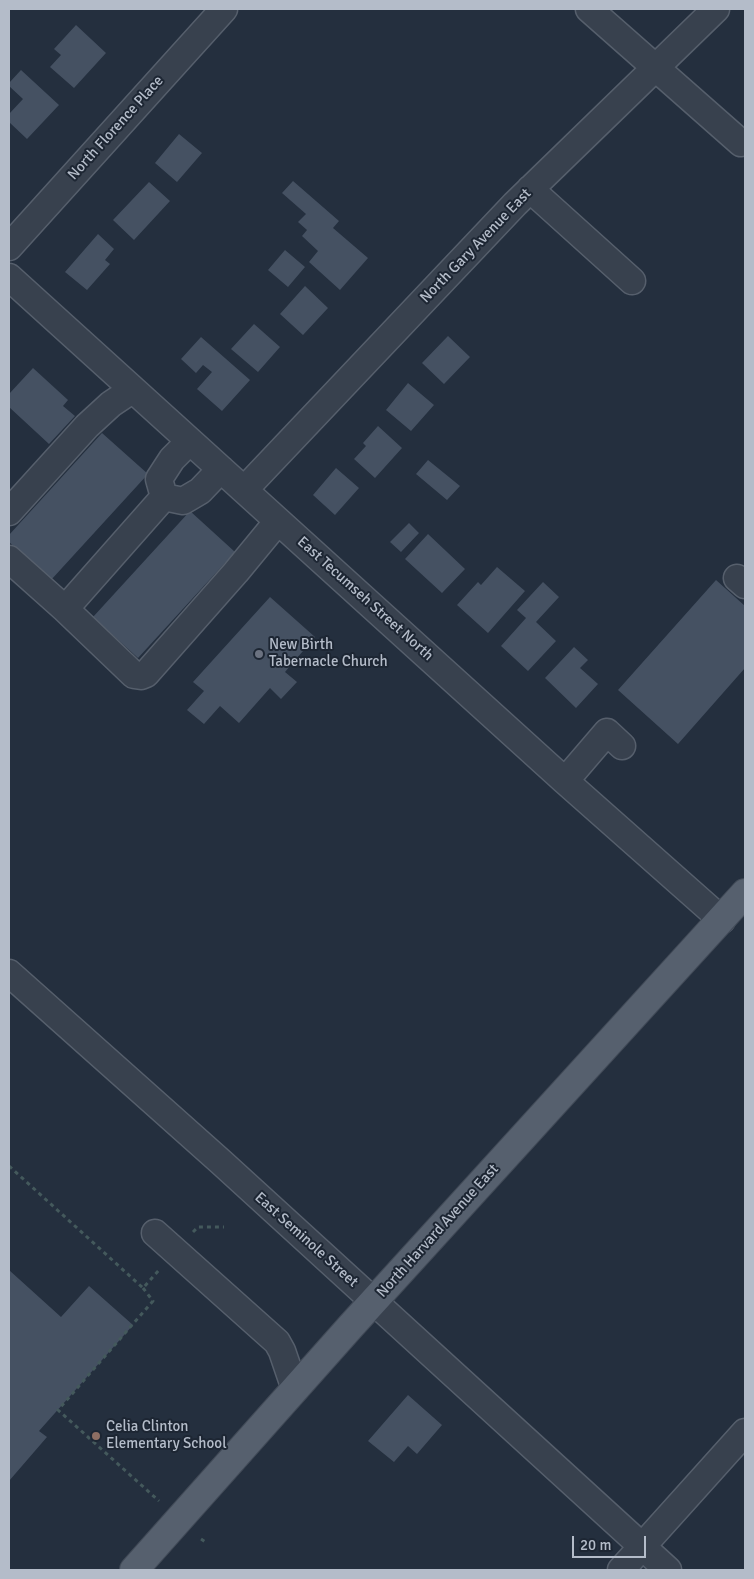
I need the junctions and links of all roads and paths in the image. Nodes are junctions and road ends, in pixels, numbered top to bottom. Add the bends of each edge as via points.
1 (224, 9) edge
2 (589, 9) edge
3 (716, 9) edge
4 (655, 68) junction
5 (741, 143) dead end
6 (530, 189) junction
7 (9, 247) edge
8 (9, 277) edge
9 (632, 281) dead end
10 (132, 390) junction
11 (190, 441) junction
12 (221, 469) junction
13 (244, 490) junction
14 (164, 497) junction
15 (9, 512) edge
16 (278, 521) junction
17 (9, 559) edge
18 (64, 608) junction
19 (622, 746) dead end
20 (564, 781) junction
21 (745, 893) edge
22 (722, 920) junction
23 (9, 973) edge
24 (9, 1166) edge
25 (224, 1226) dead end
26 (155, 1233) dead end
27 (176, 1252) junction
28 (143, 1288) junction
29 (374, 1302) junction
30 (295, 1389) junction
31 (745, 1432) edge
32 (160, 1501) dead end
33 (202, 1539) dead end
34 (207, 1544) dead end
35 (642, 1547) junction
36 (134, 1570) edge
37 (621, 1570) edge
38 (668, 1570) edge

1 - 7 street, North Florence Place
2 - 4 street
3 - 4 street, North Gary Avenue East
4 - 5 street
4 - 6 street, North Gary Avenue East
6 - 9 street
6 - 13 street, North Gary Avenue East
8 - 10 street, East Tecumseh Street North
10 - 11 street, East Tecumseh Street North
10 - 15 street via 87,426
11 - 12 street, East Tecumseh Street North
11 - 14 street via 172,459 159,479
12 - 13 street, East Tecumseh Street North
12 - 14 street via 200,491 183,501
13 - 16 street, East Tecumseh Street North
14 - 18 street
16 - 18 street via 146,674 134,675
16 - 20 street, East Tecumseh Street North
17 - 18 street
19 - 20 street via 607,732
20 - 22 street, East Tecumseh Street North
21 - 22 main road, North Harvard Avenue East
22 - 29 main road, North Harvard Avenue East
23 - 29 street, East Seminole Street
24 - 28 path
25 - 27 path via 198,1227
26 - 27 street
27 - 28 path
27 - 30 street via 276,1342
28 - 32 path via 153,1301 58,1410
29 - 30 main road, North Harvard Avenue East
29 - 35 street, East Seminole Street
30 - 36 main road, North Harvard Avenue East
31 - 35 street
33 - 34 path
35 - 37 street
35 - 38 street, East Seminole Street

